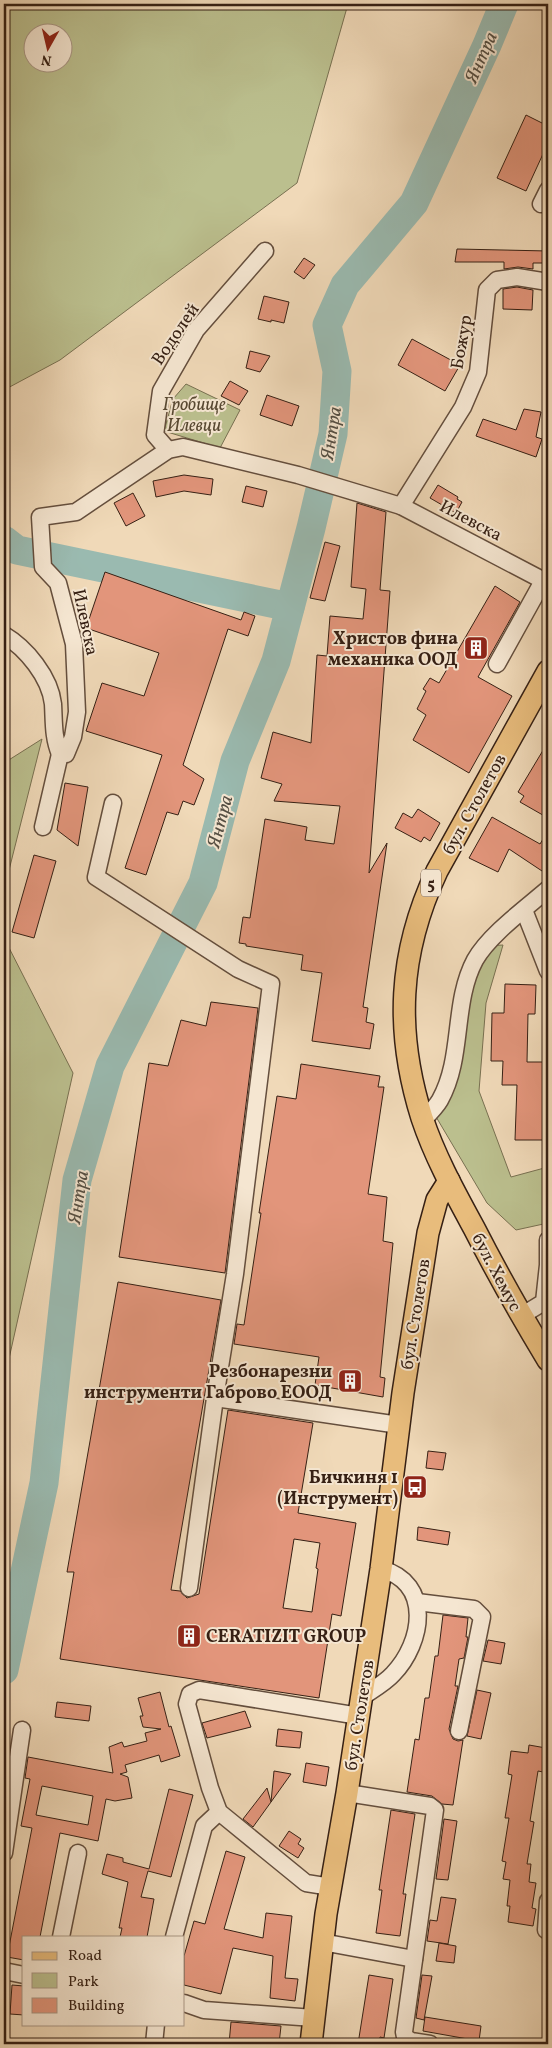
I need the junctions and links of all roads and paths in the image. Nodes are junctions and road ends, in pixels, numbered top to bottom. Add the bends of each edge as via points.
1 (265, 251) dead end
2 (548, 282) edge
3 (168, 450) junction
4 (401, 506) junction
5 (546, 582) edge
6 (4, 635) edge
7 (497, 664) dead end
8 (548, 671) edge
9 (60, 754) junction
10 (113, 803) dead end
11 (43, 827) dead end
12 (548, 888) edge
13 (524, 910) junction
14 (548, 971) edge
15 (423, 1120) junction
16 (449, 1181) junction
17 (548, 1240) edge
18 (521, 1316) junction
19 (548, 1360) edge
20 (215, 1398) junction
21 (399, 1425) junction
22 (381, 1569) junction
23 (189, 1588) dead end
24 (417, 1602) junction
25 (360, 1706) junction
26 (22, 1730) dead end
27 (459, 1731) dead end
28 (347, 1793) junction
29 (219, 1812) junction
30 (5, 1830) edge
31 (4, 1853) edge
32 (78, 1853) dead end
33 (330, 1887) junction
34 (548, 1901) edge
35 (546, 1930) dead end
36 (61, 1936) edge
37 (174, 1936) edge
38 (322, 1942) junction
39 (414, 1960) junction
40 (4, 1971) edge
41 (22, 1974) edge
42 (185, 2003) edge
43 (314, 2018) junction
44 (156, 2026) edge
45 (154, 2044) edge
46 (311, 2044) edge
47 (430, 2044) edge

1 - 3 street, Водолей via 196,330 161,391 155,435
2 - 4 street, Божур via 517,277 496,280 488,290 478,372 463,407
3 - 4 street, Илевска via 183,447 298,475
3 - 9 street, Илевска via 76,512 40,517 43,567 58,583 74,644 77,712 69,748 66,754
4 - 5 street, Илевска
5 - 7 street
6 - 9 street via 29,656 44,679 53,701 56,746
8 - 15 main road, бул. Столетов / 5 via 437,871 423,901 414,932 404,986 405,1048
9 - 11 street
10 - 20 street via 96,877 238,969 271,984 235,1274
12 - 13 street
13 - 14 street
13 - 15 street via 484,946 475,960 466,980 454,1058 446,1087 439,1102
15 - 16 main road, 5
16 - 18 main road, бул. Хемус / 5
16 - 21 main road, бул. Столетов via 437,1200 428,1233
17 - 18 street via 544,1302
18 - 19 main road, бул. Хемус / 5
20 - 21 street
20 - 23 street
21 - 22 main road, бул. Столетов
22 - 24 street via 394,1572
22 - 25 main road, бул. Столетов
24 - 25 street via 417,1627 405,1659
24 - 27 street via 474,1609 482,1617
25 - 28 main road, бул. Столетов
25 - 29 street via 199,1690 190,1694 187,1704
26 - 30 street
28 - 33 main road, бул. Столетов
28 - 39 street via 430,1806 435,1810
29 - 33 street via 306,1883
29 - 37 street via 204,1826
30 - 31 street
32 - 36 street
33 - 38 main road, бул. Столетов
34 - 35 street
38 - 39 street
38 - 43 main road, бул. Столетов
39 - 47 street via 405,2038
40 - 41 street
42 - 43 street via 204,2010
43 - 46 main road, бул. Столетов
44 - 45 street

